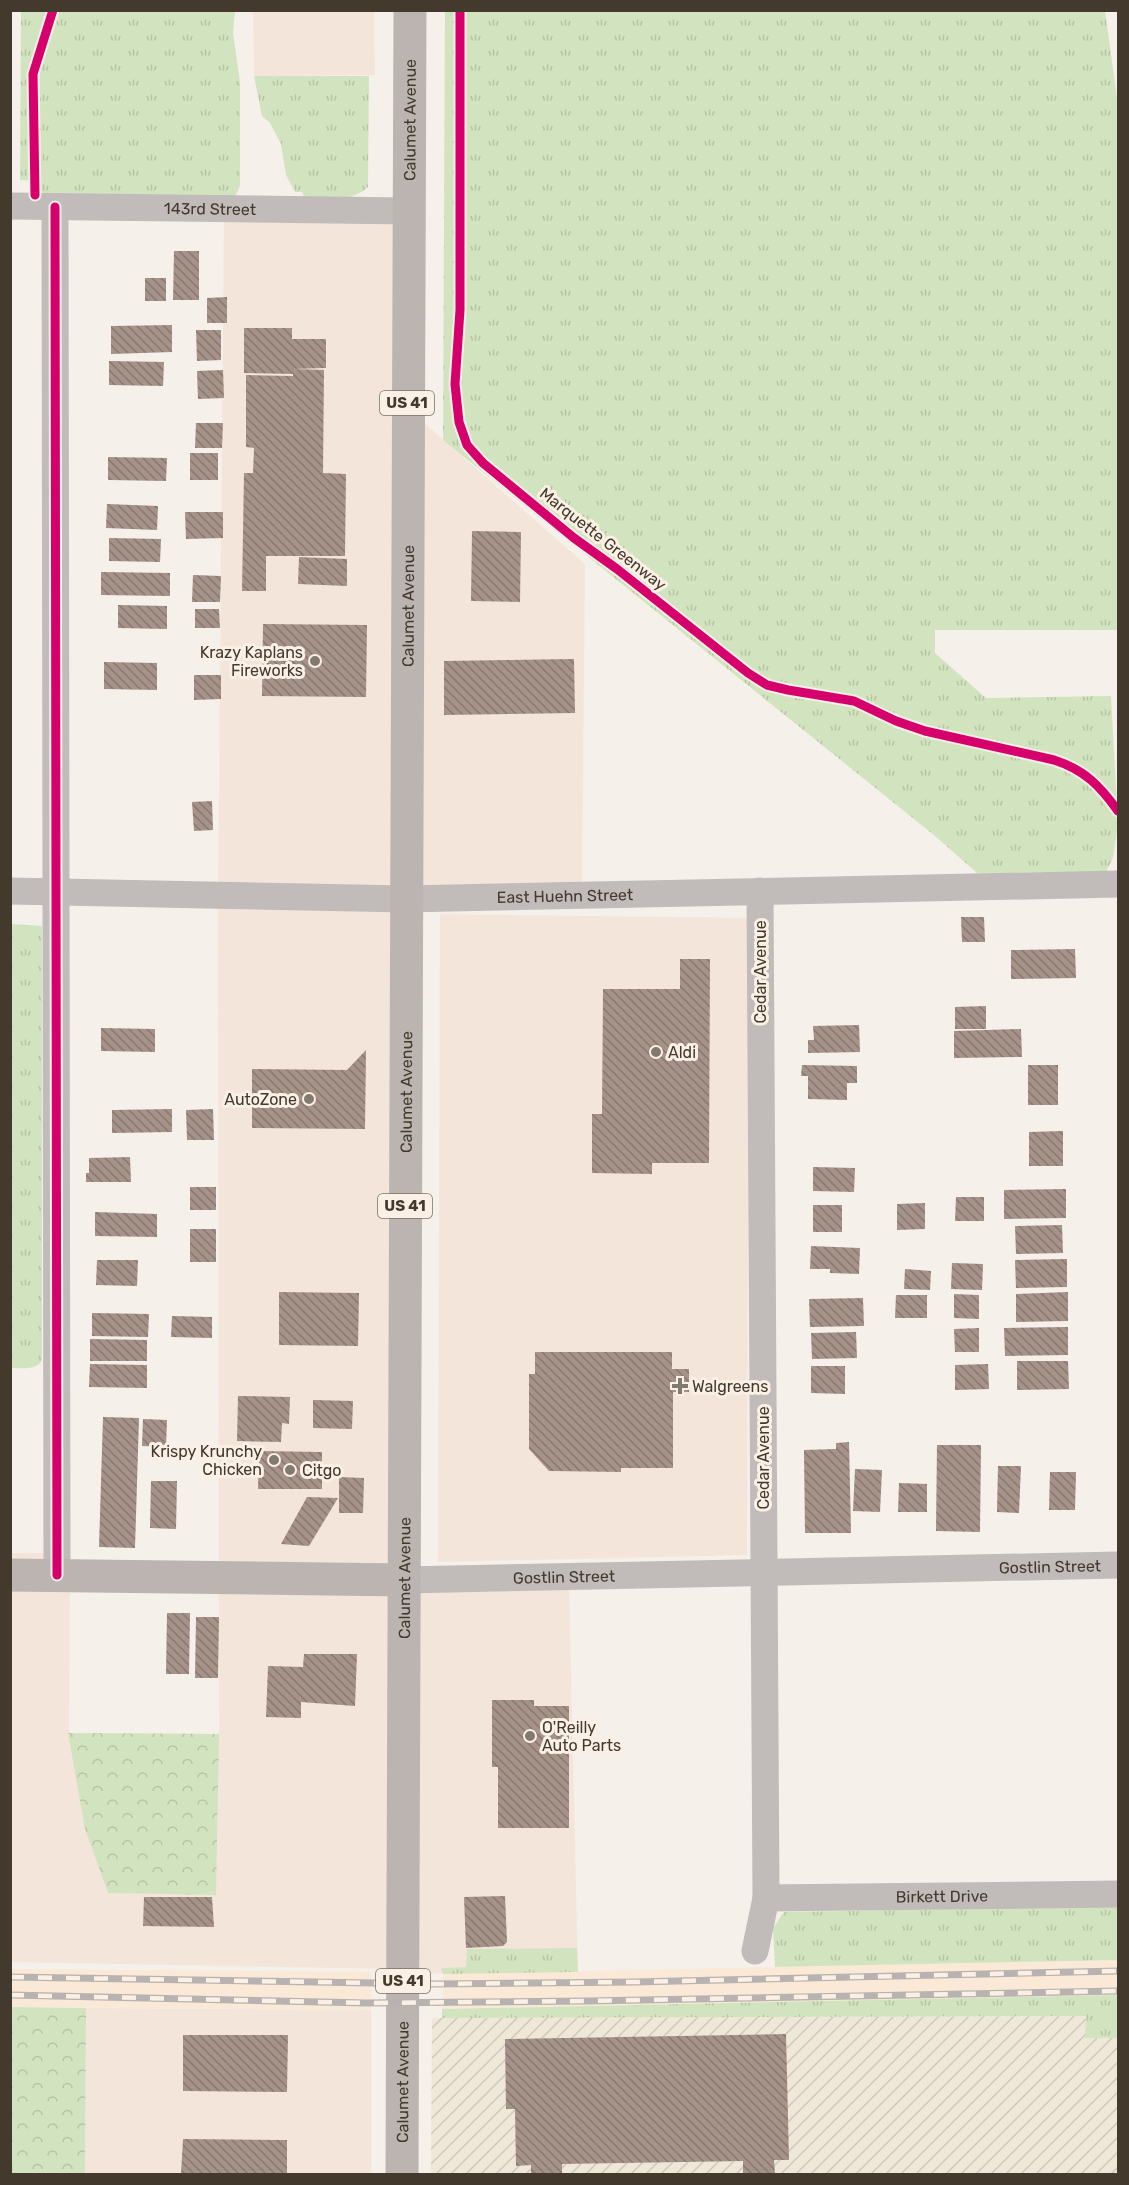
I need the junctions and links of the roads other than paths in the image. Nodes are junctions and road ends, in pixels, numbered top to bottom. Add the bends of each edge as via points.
1 (410, 10) edge
2 (10, 206) edge
3 (55, 207) junction
4 (408, 212) junction
5 (1119, 884) edge
6 (10, 891) edge
7 (760, 891) junction
8 (56, 892) junction
9 (406, 899) junction
10 (1119, 1565) edge
11 (764, 1573) junction
12 (10, 1575) edge
13 (57, 1575) junction
14 (404, 1580) junction
15 (1119, 1894) edge
16 (766, 1898) junction
17 (755, 1951) dead end
18 (402, 2175) edge

1 - 4 main road, Calumet Avenue / US 41
2 - 3 street, 143rd Street
3 - 4 street, 143rd Street
3 - 8 street
4 - 9 main road, Calumet Avenue / US 41
5 - 7 street, East Huehn Street
6 - 8 street, East Huehn Street
7 - 9 street, East Huehn Street
7 - 11 street, Cedar Avenue
8 - 9 street, East Huehn Street
8 - 13 street
9 - 14 main road, Calumet Avenue / US 41
10 - 11 street, Gostlin Street
11 - 14 street, Gostlin Street
11 - 16 street, Cedar Avenue
12 - 13 main road, Gostlin Street
13 - 14 main road, Gostlin Street
14 - 18 main road, Calumet Avenue / US 41
15 - 16 street, Birkett Drive
16 - 17 street, Cedar Avenue

